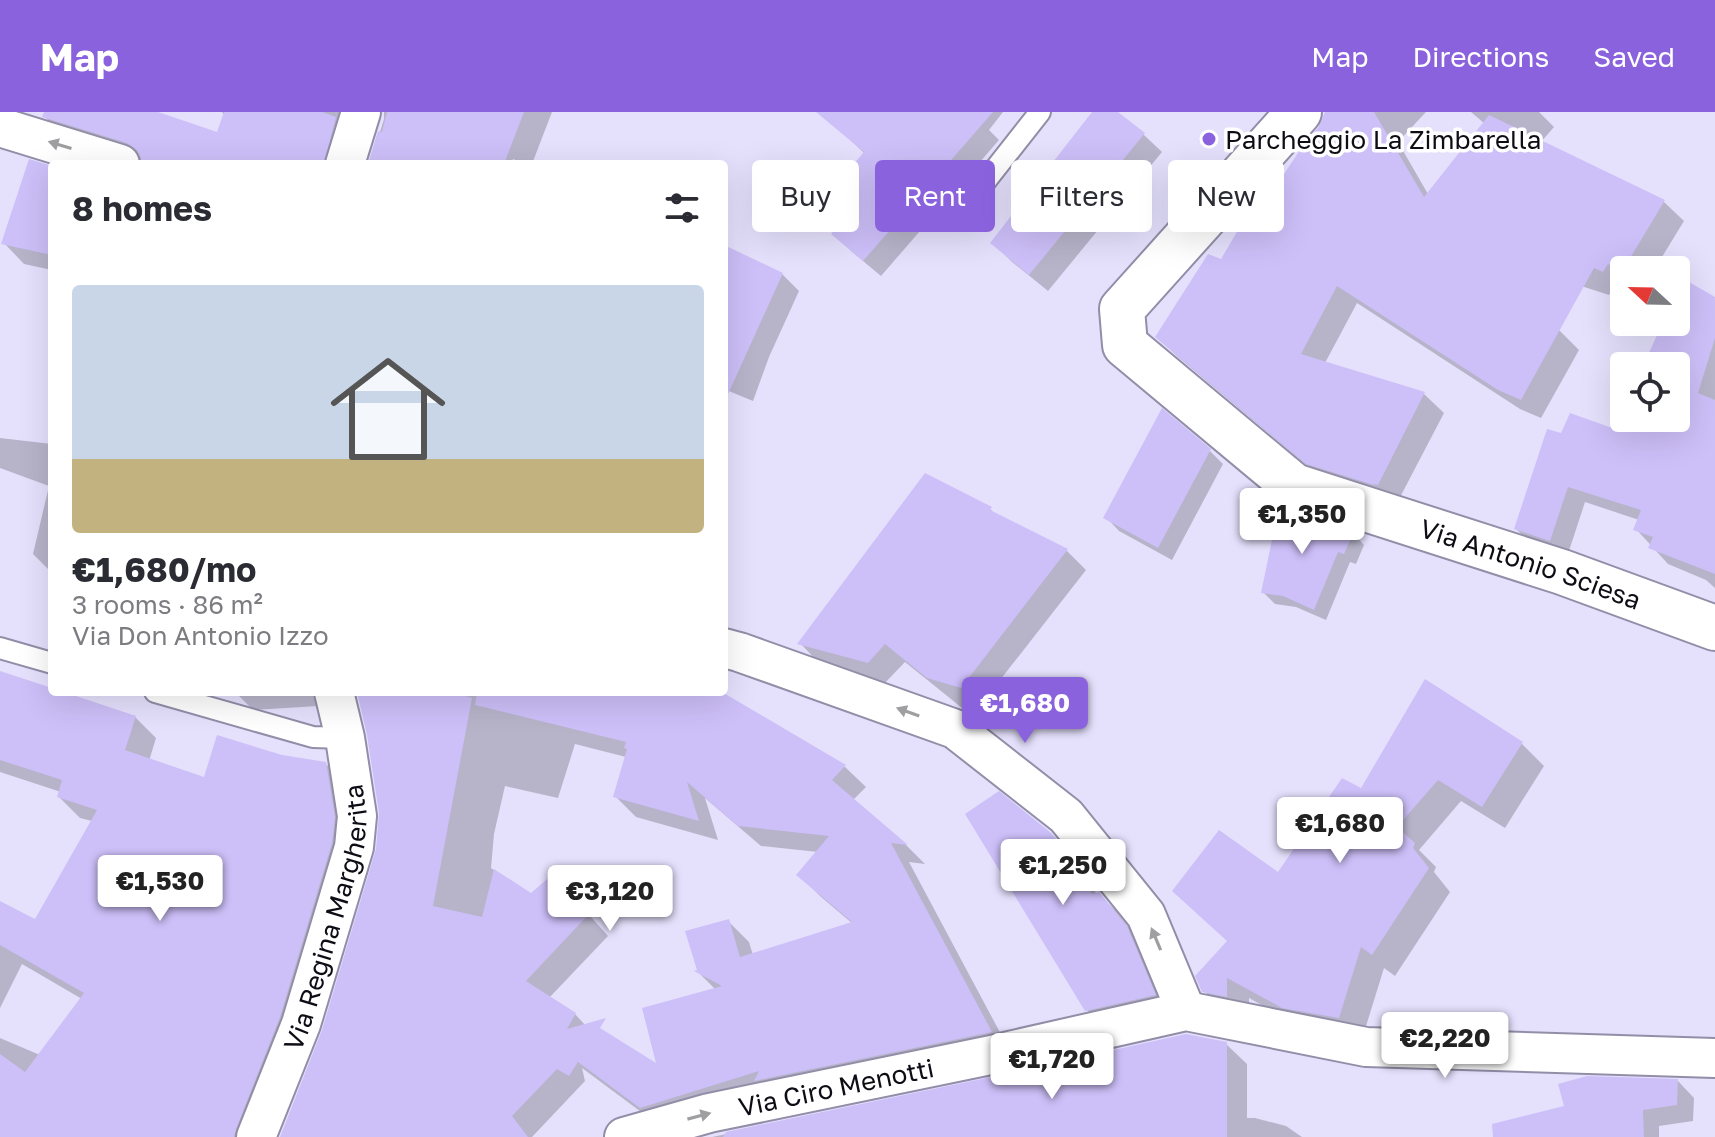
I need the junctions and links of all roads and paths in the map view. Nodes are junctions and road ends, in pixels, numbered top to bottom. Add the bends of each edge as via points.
1 (361, 112) edge
2 (1040, 112) edge
3 (1299, 112) edge
4 (0, 127) edge
5 (107, 160) edge
6 (346, 160) edge
7 (995, 169) edge
8 (1715, 628) edge
9 (0, 648) edge
10 (728, 649) edge
11 (48, 662) edge
12 (169, 696) edge
13 (335, 696) edge
14 (345, 738) junction
15 (1186, 1011) junction
16 (1715, 1058) edge
17 (256, 1137) edge
18 (624, 1137) edge

1 - 6 street
2 - 7 lane
3 - 8 street, Via Antonio Sciesa via 1122,309 1125,345 1294,486 1562,572
5 -> 4 street
9 - 11 lane
15 -> 10 street via 1146,915 1066,816 955,729
12 - 14 lane via 313,737
13 - 14 street, Via Regina Margherita
14 - 17 street, Via Regina Margherita via 357,816 354,847 301,1024
15 - 16 street, Via Ciro Menotti via 1366,1047
18 -> 15 street, Via Ciro Menotti via 709,1113

